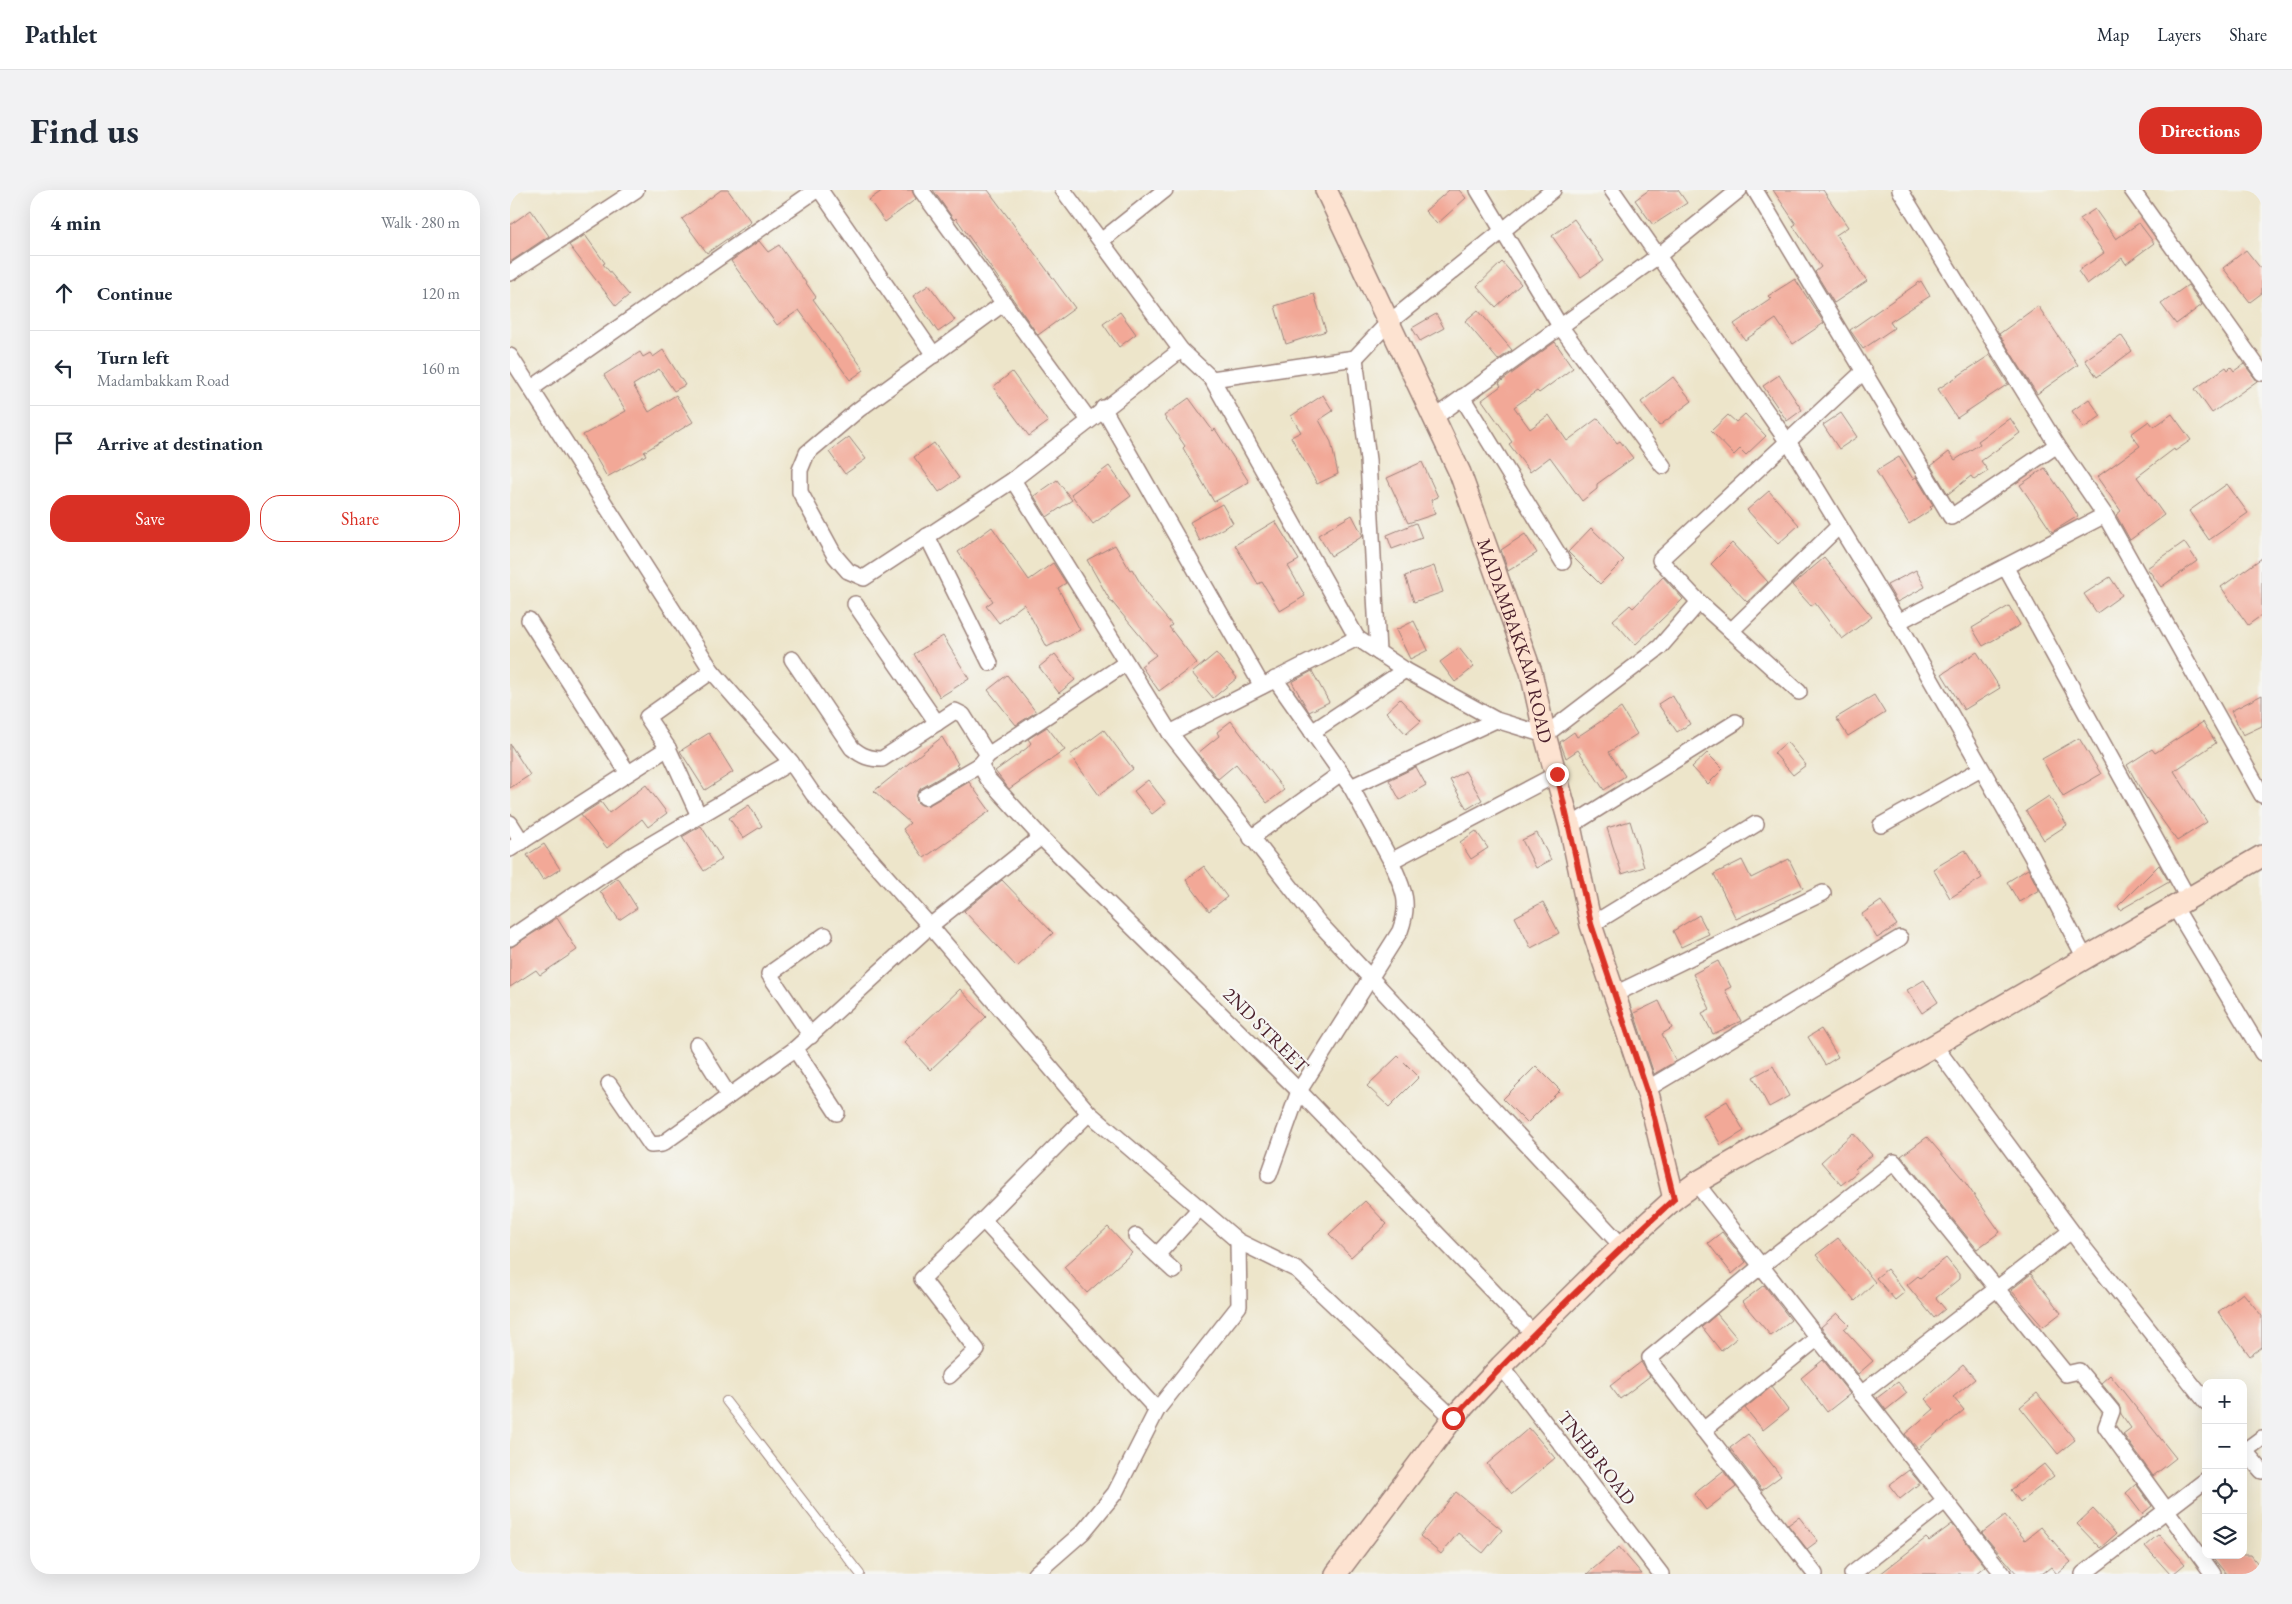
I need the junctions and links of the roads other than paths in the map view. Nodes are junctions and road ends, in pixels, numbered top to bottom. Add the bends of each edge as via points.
1 (636, 190) edge
2 (816, 190) edge
3 (820, 190) edge
4 (922, 190) edge
5 (1063, 190) edge
6 (1165, 190) edge
7 (1326, 190) edge
8 (1478, 190) edge
9 (1554, 190) edge
10 (1612, 190) edge
11 (1739, 190) edge
12 (1755, 190) edge
13 (1900, 190) edge
14 (2132, 190) edge
15 (1503, 231) junction
16 (1100, 241) junction
17 (1658, 256) junction
18 (510, 273) edge
19 (1004, 303) junction
20 (1387, 324) junction
21 (1560, 326) junction
22 (1181, 350) junction
23 (510, 356) edge
24 (934, 356) junction
25 (1355, 358) junction
26 (1864, 371) junction
27 (2262, 373) edge
28 (1212, 379) junction
29 (532, 388) junction
30 (1462, 397) junction
31 (1103, 408) junction
32 (1434, 418) junction
33 (1089, 420) junction
34 (1789, 443) junction
35 (2058, 445) junction
36 (1663, 466) dead end
37 (1013, 480) junction
38 (2105, 515) junction
39 (1839, 526) junction
40 (927, 536) junction
41 (1563, 562) dead end
42 (2006, 568) junction
43 (1698, 602) junction
44 (855, 604) dead end
45 (530, 620) dead end
46 (1898, 622) junction
47 (1731, 631) junction
48 (1357, 638) junction
49 (1378, 652) junction
50 (792, 659) dead end
51 (990, 663) dead end
52 (1126, 663) junction
53 (1405, 670) junction
54 (712, 671) junction
55 (1268, 683) junction
56 (1798, 692) dead end
57 (1496, 720) junction
58 (1736, 722) dead end
59 (937, 723) junction
60 (1312, 732) junction
61 (1170, 733) junction
62 (1545, 735) junction
63 (668, 748) junction
64 (984, 760) junction
65 (791, 762) junction
66 (1981, 769) junction
67 (628, 773) junction
68 (1341, 773) junction
69 (1557, 774) junction
70 (1351, 787) junction
71 (2262, 796) edge
72 (925, 797) dead end
73 (699, 816) junction
74 (510, 823) edge
75 (1756, 824) dead end
76 (1881, 825) dead end
77 (1570, 826) junction
78 (1041, 837) junction
79 (1252, 838) junction
80 (516, 846) edge
81 (2262, 856) edge
82 (1391, 861) junction
83 (1822, 893) dead end
84 (2181, 902) junction
85 (1591, 924) junction
86 (930, 926) junction
87 (825, 935) dead end
88 (510, 938) edge
89 (1900, 938) dead end
90 (2085, 958) junction
91 (1370, 980) junction
92 (1615, 994) junction
93 (811, 1036) junction
94 (697, 1044) dead end
95 (1934, 1045) junction
96 (795, 1049) junction
97 (2262, 1053) edge
98 (609, 1084) dead end
99 (1647, 1089) junction
100 (1299, 1091) junction
101 (729, 1096) junction
102 (837, 1113) dead end
103 (1089, 1113) junction
104 (1269, 1175) dead end
105 (1696, 1182) junction
106 (1674, 1199) junction
107 (1200, 1208) junction
108 (983, 1220) junction
109 (2072, 1231) junction
110 (1136, 1236) dead end
111 (1238, 1241) junction
112 (1622, 1246) junction
113 (1157, 1255) junction
114 (1761, 1266) junction
115 (1174, 1272) dead end
116 (1996, 1290) junction
117 (1534, 1334) junction
118 (1818, 1338) junction
119 (1502, 1366) junction
120 (949, 1376) dead end
121 (1861, 1394) junction
122 (2202, 1397) edge
123 (726, 1401) dead end
124 (1157, 1410) junction
125 (1453, 1418) junction
126 (1703, 1430) junction
127 (2262, 1438) edge
128 (2247, 1449) edge
129 (2247, 1454) edge
130 (2262, 1471) edge
131 (2202, 1483) edge
132 (1945, 1500) junction
133 (2166, 1510) junction
134 (2206, 1571) edge
135 (860, 1574) edge
136 (1034, 1574) edge
137 (1336, 1574) edge
138 (1662, 1574) edge
139 (1815, 1574) edge
140 (1852, 1574) edge
141 (2003, 1574) edge
142 (2083, 1574) edge

1 - 18 street
2 - 29 street
3 - 24 street
4 - 19 street
5 - 16 street
6 - 16 street
7 - 20 street, MADAMBAKKAM ROAD
8 - 15 street
9 - 15 street
10 - 17 street
11 - 17 street
12 - 26 street
13 - 35 street
14 - 27 street
15 - 20 street
15 - 21 street
16 - 22 street
17 - 21 street
17 - 34 street
19 - 24 street
19 - 33 street
20 - 25 street
20 - 32 street, MADAMBAKKAM ROAD
21 - 30 street
21 - 36 street
22 - 28 street
22 - 31 street
23 - 29 street
24 - 40 street via 858,410 808,453 800,470 800,492 835,556 848,571 864,578
25 - 28 street
25 - 49 street via 1368,460
26 - 34 street
26 - 35 street via 1951,517
28 - 48 street
29 - 54 street
30 - 32 street
30 - 41 street
31 - 33 street
31 - 55 street
32 - 62 street, MADAMBAKKAM ROAD via 1460,473 1528,663
33 - 37 street
34 - 39 street
34 - 43 street via 1660,560
35 - 38 street
37 - 40 street
37 - 52 street
38 - 42 street
38 - 71 street
39 - 46 street
39 - 47 street
40 - 51 street
42 - 46 street
42 - 84 street
43 - 47 street
43 - 62 street via 1660,646
44 - 59 street
45 - 67 street
46 - 66 street
47 - 56 street
48 - 49 street
48 - 55 street
49 - 53 street
50 - 59 street via 852,748 862,756 882,759
52 - 61 street
52 - 64 street
53 - 57 street
53 - 60 street
54 - 63 street via 647,717
54 - 65 street
55 - 60 street
55 - 61 street
57 - 62 street
57 - 70 street
58 - 77 street
59 - 64 street, 2ND STREET via 959,712
60 - 68 street
61 - 79 street
62 - 69 street, MADAMBAKKAM ROAD
63 - 67 street
63 - 73 street
64 - 72 street
64 - 78 street, 2ND STREET via 988,780
65 - 73 street
65 - 86 street via 813,794
66 - 76 street
66 - 90 street
67 - 80 street
68 - 70 street
68 - 79 street
69 - 77 street, MADAMBAKKAM ROAD
69 - 82 street
70 - 82 street
73 - 88 street via 631,856
74 - 80 street
75 - 85 street
77 - 85 street, MADAMBAKKAM ROAD
78 - 86 street
78 - 100 street, 2ND STREET
79 - 91 street via 1319,923
81 - 84 street
82 - 91 street via 1403,890 1407,914
83 - 92 street
84 - 90 street
84 - 97 street
85 - 92 street, MADAMBAKKAM ROAD
86 - 93 street
86 - 103 street
87 - 93 street via 769,974
89 - 99 street
90 - 95 street
91 - 100 street
91 - 112 street
92 - 99 street, MADAMBAKKAM ROAD
93 - 96 street
94 - 101 street
95 - 105 street
95 - 109 street
96 - 101 street
96 - 102 street
98 - 101 street via 651,1145 662,1144
99 - 106 street, MADAMBAKKAM ROAD
100 - 104 street
100 - 117 street, 2ND STREET
103 - 107 street
103 - 108 street
105 - 106 street
105 - 114 street
106 - 112 street
107 - 111 street
107 - 113 street
108 - 120 street via 922,1279 977,1350
108 - 124 street
109 - 116 street
109 - 122 street
110 - 113 street
111 - 124 street via 1239,1306
111 - 125 street via 1297,1270
112 - 117 street
113 - 115 street
114 - 116 street via 1894,1162
114 - 118 street
114 - 126 street via 1651,1356 1653,1365
116 - 121 street
116 - 133 street via 2066,1374 2079,1371 2112,1411 2106,1427
117 - 119 street
118 - 121 street
118 - 126 street
119 - 125 street
119 - 138 street, TNHB ROAD
121 - 132 street
123 - 135 lane
124 - 136 street via 1115,1493 1083,1532
125 - 137 street
126 - 139 street
127 - 128 street
129 - 130 street
131 - 133 street
132 - 140 street
132 - 141 street
133 - 134 street
133 - 142 street

